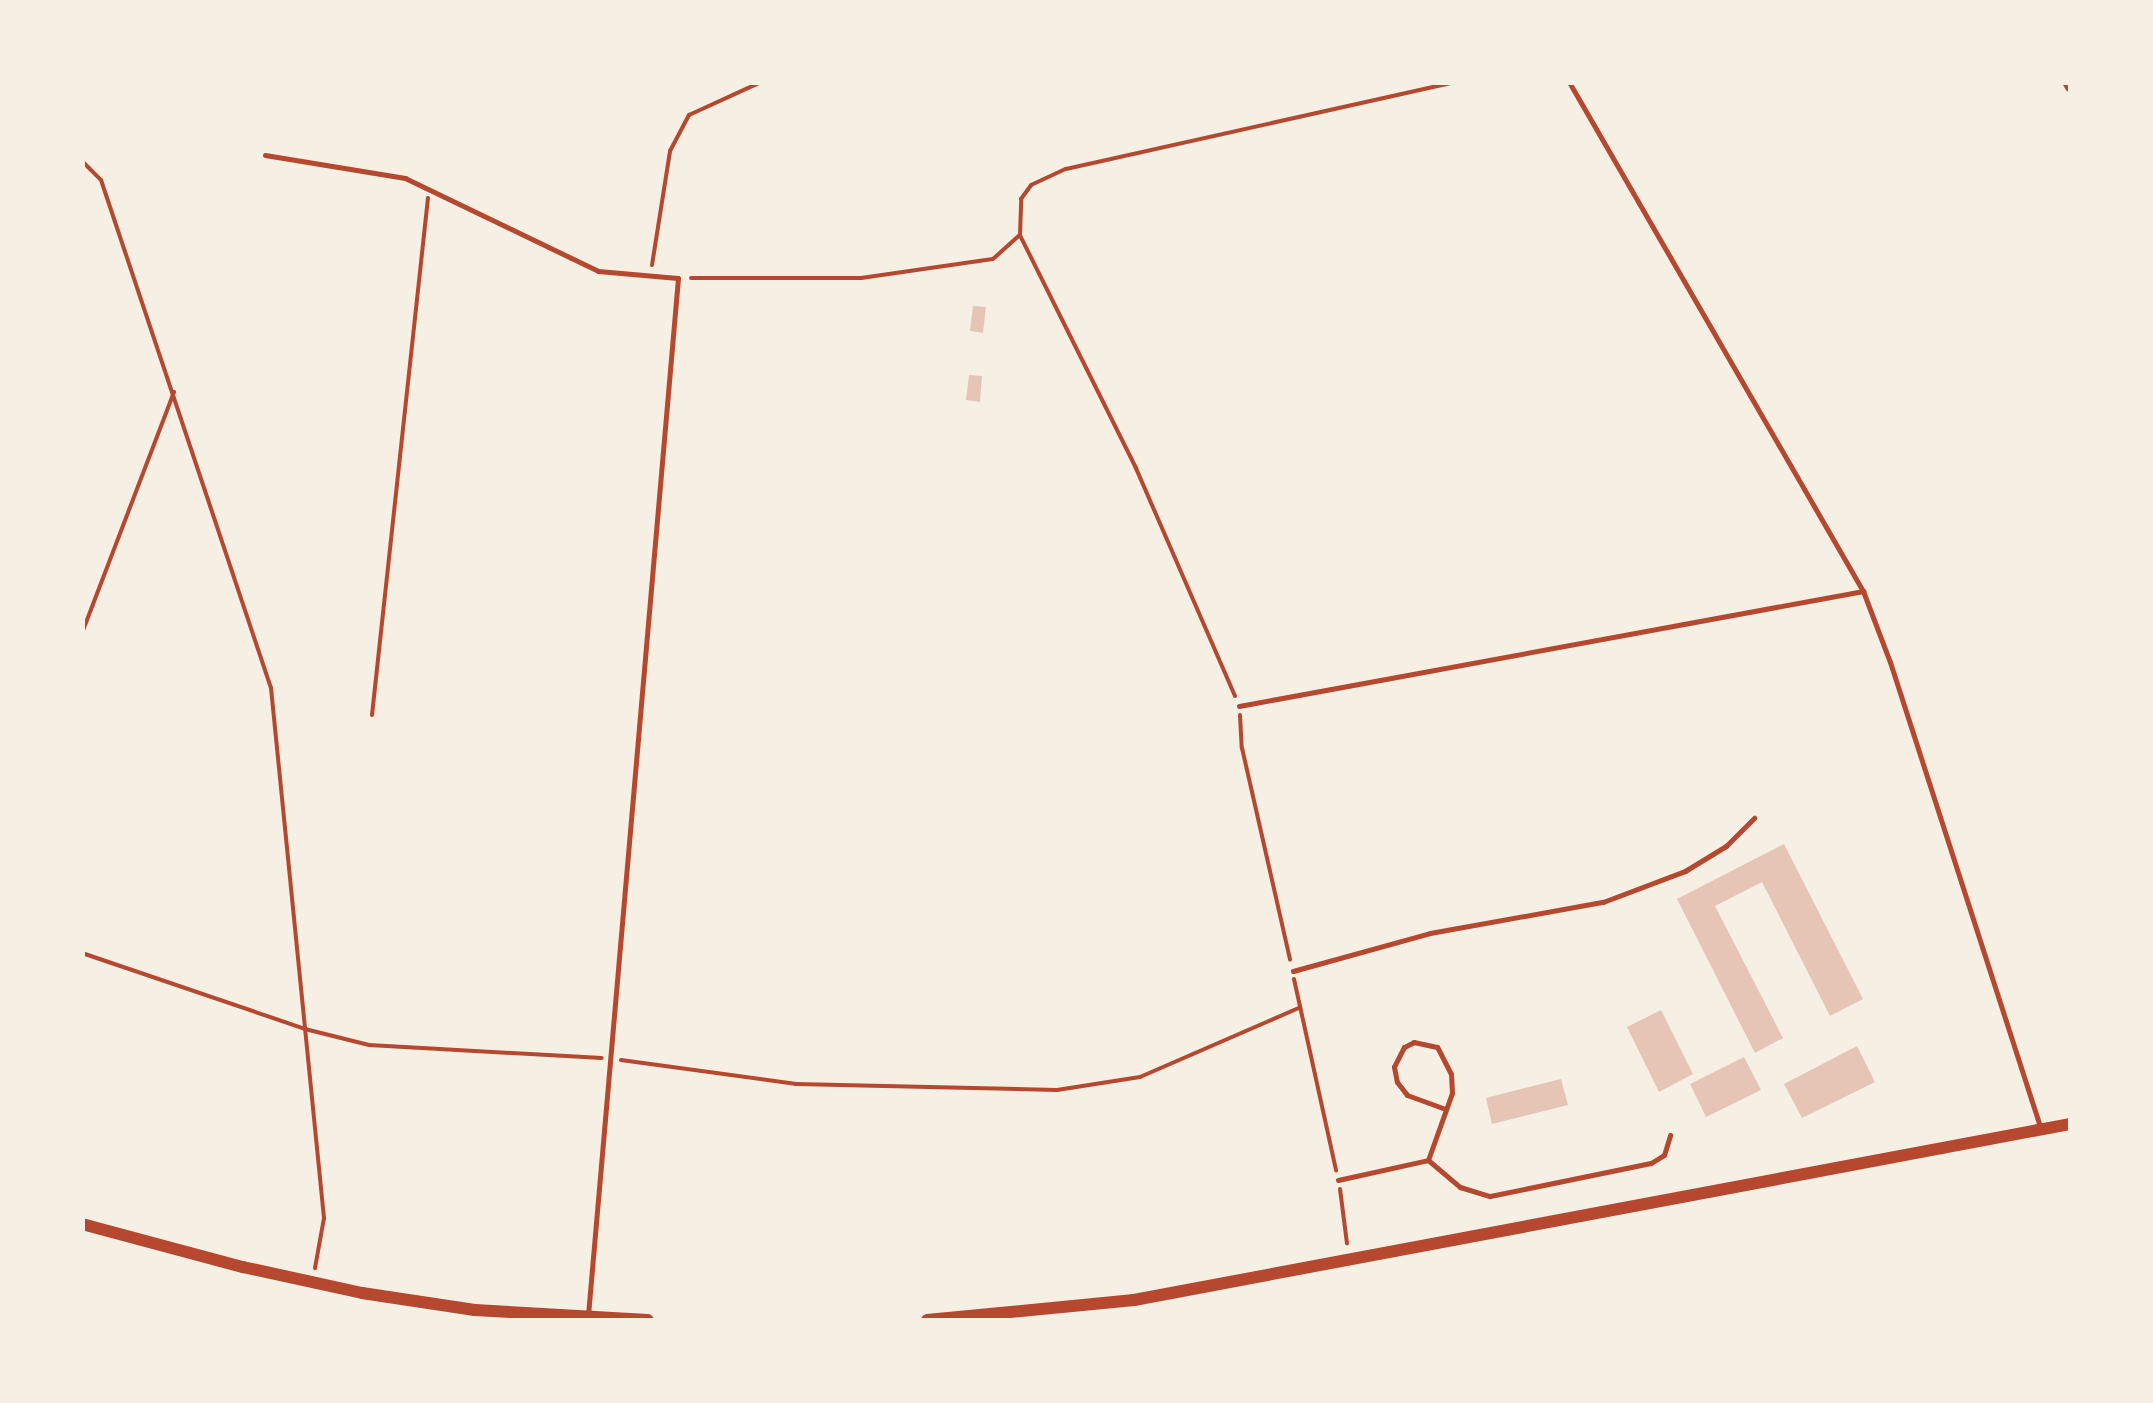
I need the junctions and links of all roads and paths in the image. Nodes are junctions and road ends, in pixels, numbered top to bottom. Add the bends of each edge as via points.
1 (761, 82) edge
2 (1455, 82) edge
3 (1569, 82) edge
4 (265, 155) dead end
5 (82, 160) edge
6 (429, 186) junction
7 (1020, 236) junction
8 (651, 274) junction
9 (678, 278) junction
10 (174, 392) junction
11 (1863, 591) junction
12 (82, 633) edge
13 (1240, 706) junction
14 (372, 716) dead end
15 (1754, 818) dead end
16 (82, 953) edge
17 (1293, 971) junction
18 (1299, 1008) junction
19 (305, 1028) junction
20 (610, 1058) junction
21 (1443, 1108) junction
22 (2070, 1124) edge
23 (2041, 1129) junction
24 (1670, 1135) dead end
25 (1428, 1160) junction
26 (1338, 1180) junction
27 (82, 1224) edge
28 (1349, 1260) junction
29 (312, 1282) junction
30 (588, 1318) junction
31 (648, 1320) edge
32 (927, 1320) edge

1 - 8 path via 689,115 670,151
2 - 7 path via 1066,169 1031,186 1021,199
3 - 11 lane
4 - 6 lane
5 - 10 path via 102,180
6 - 8 lane via 598,271
6 - 14 path
7 - 9 path via 993,260 862,278
7 - 13 path via 1136,468
8 - 9 lane
9 - 20 lane
10 - 12 path
10 - 19 path via 271,688
11 - 13 lane
11 - 23 lane
13 - 17 path via 1242,748
15 - 17 lane via 1726,846 1685,871 1603,902 1430,933
16 - 19 path
17 - 18 path
18 - 20 path via 1140,1077 1056,1090 796,1084
18 - 26 path
19 - 20 path via 369,1045
19 - 29 path via 324,1218
20 - 30 lane
21 - 21 lane via 1407,1095 1396,1082 1394,1067 1404,1046 1426,1043 1448,1062 1452,1093
21 - 25 lane
22 - 23 street
23 - 28 street
24 - 25 lane via 1664,1155 1651,1163 1490,1196 1460,1187
25 - 26 lane
26 - 28 path
27 - 29 street
28 - 32 street via 1134,1300
29 - 30 street via 476,1310
30 - 31 street

